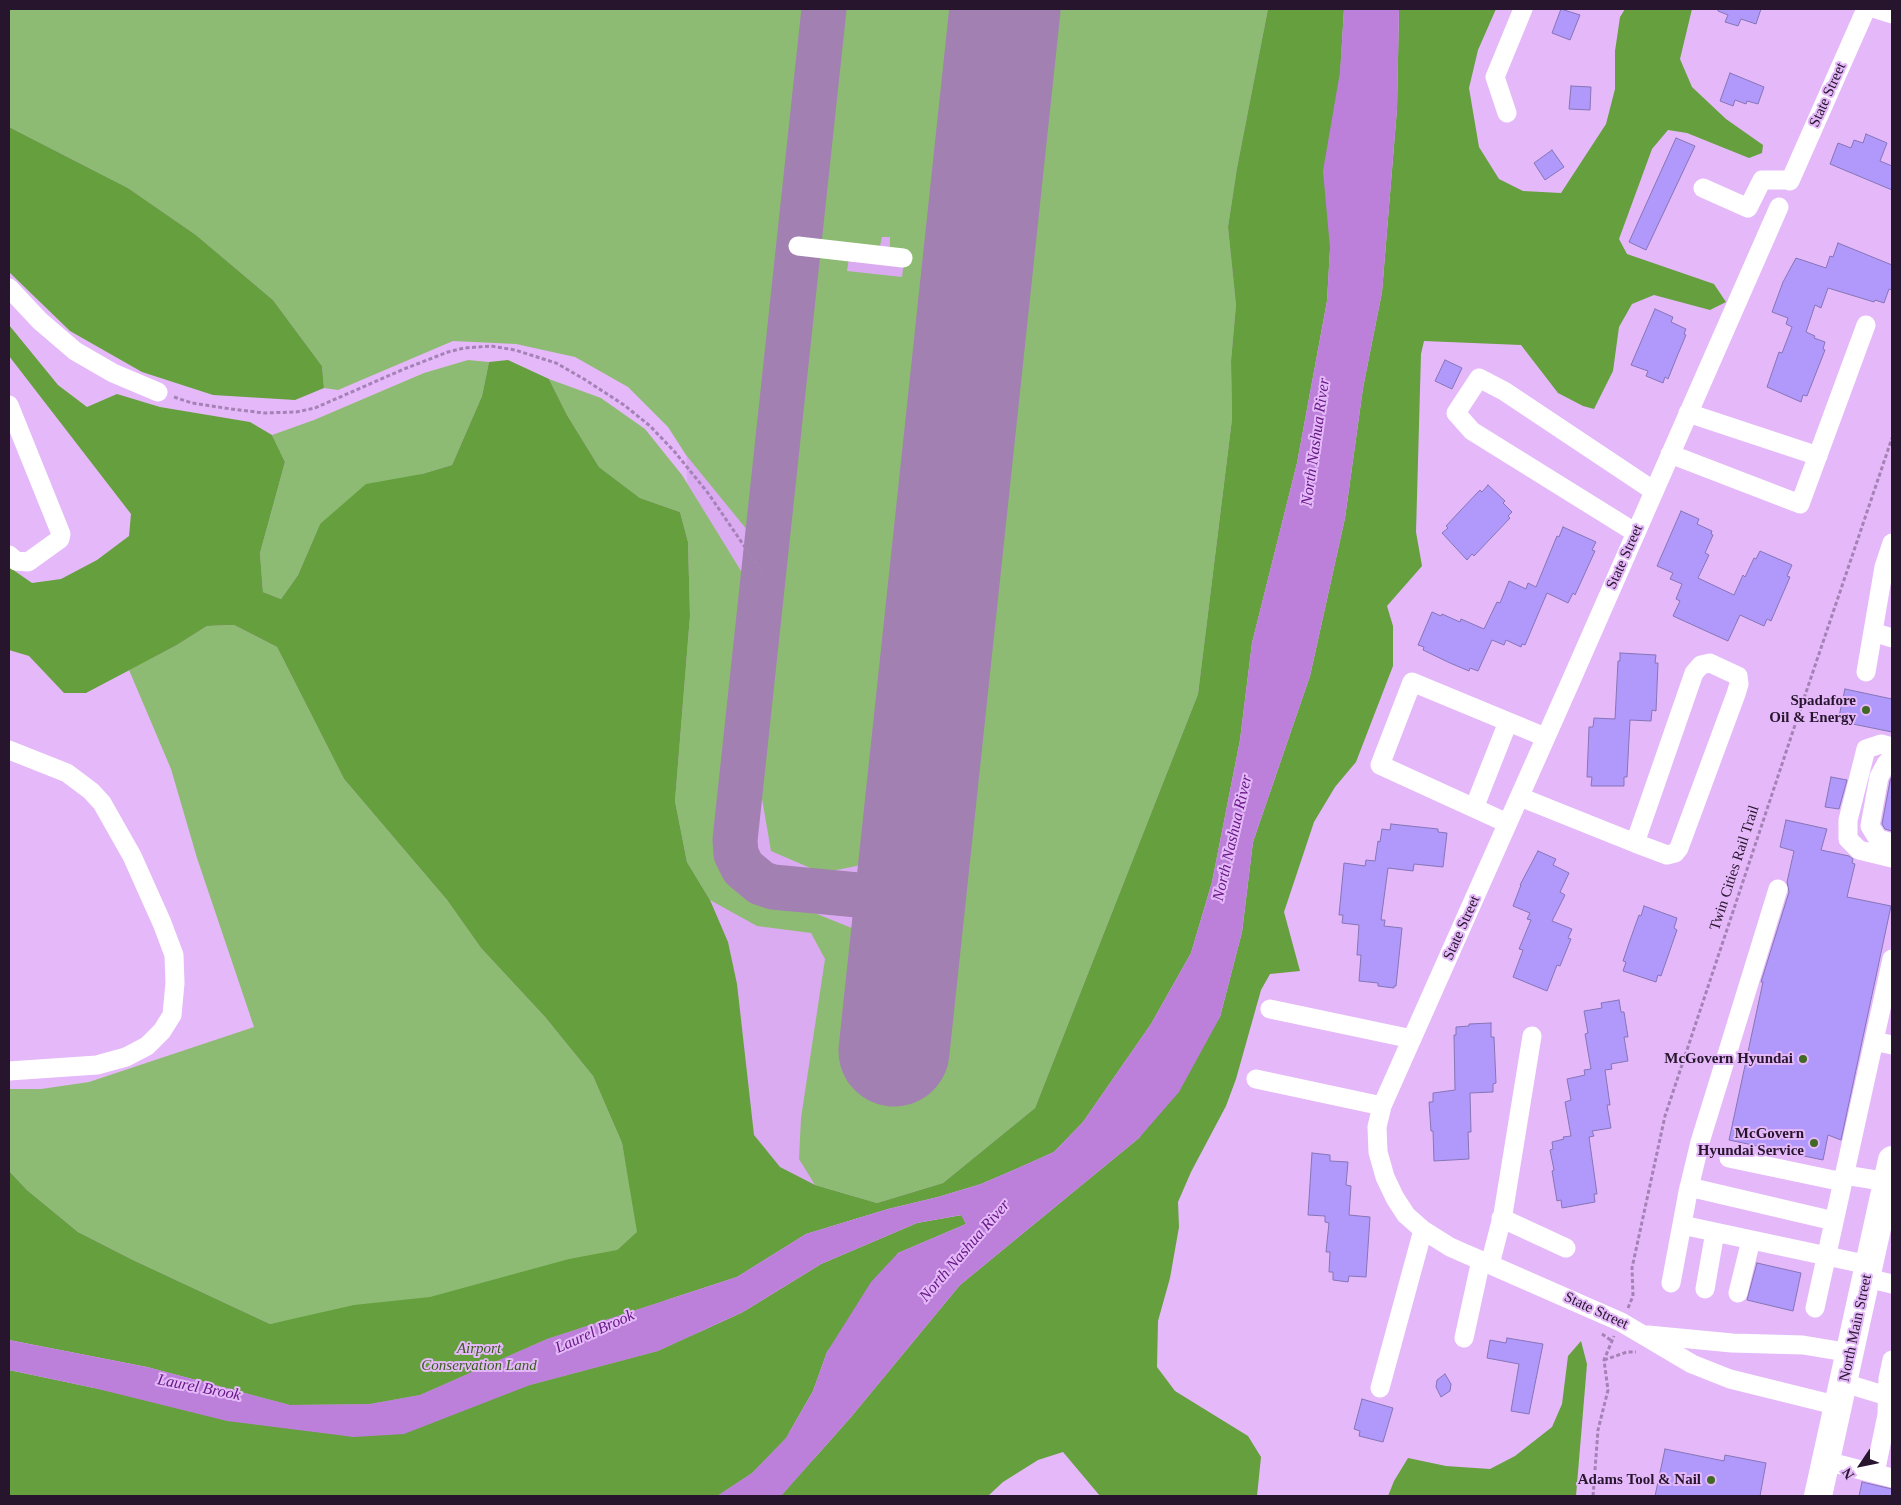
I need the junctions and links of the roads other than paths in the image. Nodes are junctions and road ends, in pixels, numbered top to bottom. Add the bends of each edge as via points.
1 (1523, 9) edge
2 (1866, 9) edge
3 (1876, 9) edge
4 (1892, 14) edge
5 (1506, 113) dead end
6 (1703, 188) dead end
7 (1779, 207) dead end
8 (798, 246) dead end
9 (903, 258) dead end
10 (9, 288) edge
11 (1866, 325) dead end
12 (158, 392) road end
13 (9, 405) edge
14 (1688, 413) junction
15 (12, 425) edge
16 (1670, 454) junction
17 (1818, 456) junction
18 (1654, 491) junction
19 (1636, 533) junction
20 (1892, 543) edge
21 (9, 555) edge
22 (1872, 632) junction
23 (1892, 638) edge
24 (1866, 672) dead end
25 (1508, 722) junction
26 (1546, 737) junction
27 (1892, 747) edge
28 (9, 750) edge
29 (1892, 757) edge
30 (1520, 797) junction
31 (1474, 808) junction
32 (1507, 824) junction
33 (1635, 843) junction
34 (1892, 843) edge
35 (1892, 858) edge
36 (1778, 889) dead end
37 (1892, 959) edge
38 (1270, 1009) dead end
39 (1532, 1036) dead end
40 (1412, 1039) junction
41 (1883, 1043) edge
42 (9, 1071) edge
43 (1256, 1079) dead end
44 (1382, 1106) junction
45 (1729, 1158) dead end
46 (1890, 1171) edge
47 (1844, 1179) junction
48 (1689, 1187) junction
49 (1501, 1218) junction
50 (1834, 1221) junction
51 (1682, 1225) junction
52 (1423, 1230) junction
53 (1715, 1232) junction
54 (1751, 1240) junction
55 (1566, 1248) dead end
56 (1826, 1257) junction
57 (1486, 1262) junction
58 (1876, 1276) edge
59 (1671, 1283) dead end
60 (1705, 1290) dead end
61 (1738, 1294) dead end
62 (1814, 1308) dead end
63 (1464, 1338) dead end
64 (1640, 1343) junction
65 (1851, 1353) junction
66 (1892, 1360) edge
67 (1380, 1388) dead end
68 (1841, 1395) junction
69 (1887, 1396) junction
70 (1826, 1461) junction
71 (1883, 1476) edge
72 (1818, 1496) edge

1 - 5 street via 1495,77
2 - 6 street, State Street via 1790,180 1762,180 1748,208
3 - 4 street
7 - 14 street, State Street
8 - 9 street
10 - 12 street via 75,351 113,373
11 - 17 street
13 - 15 street
14 - 16 street, State Street
14 - 17 street
15 - 21 street via 61,534 60,539 28,562 16,561
16 - 17 street via 1800,504
16 - 18 street, State Street
18 - 19 street, State Street
18 - 19 street via 1504,391 1479,378 1456,413 1472,431
19 - 26 street, State Street
20 - 22 street via 1884,567
22 - 23 street
22 - 24 street
25 - 26 street
25 - 31 street
25 - 31 street via 1412,682 1380,765
26 - 30 street, State Street
27 - 35 street via 1881,744 1866,749 1848,820 1848,839 1859,850
28 - 42 street via 67,773 92,791 102,804 132,856 162,923 174,955 175,983 172,1015 147,1046 126,1057 97,1065
29 - 34 street via 1879,777 1870,826 1878,839
30 - 32 street, State Street
30 - 33 street
31 - 32 street
32 - 40 street, State Street
33 - 33 street via 1667,855 1675,854 1679,848 1736,694 1738,676 1710,663 1701,665 1694,673
36 - 48 street
37 - 41 street
38 - 40 street
39 - 49 street
40 - 44 street, State Street
41 - 47 street
43 - 44 street
44 - 52 street, State Street via 1377,1127 1378,1152 1385,1178 1406,1215
45 - 47 street
46 - 47 street
46 - 58 highway, North Main Street
47 - 50 street
48 - 50 street
48 - 51 street
49 - 55 street
49 - 57 street
50 - 56 street
51 - 53 street
51 - 59 street
52 - 57 street, State Street via 1450,1247
52 - 67 street
53 - 54 street
53 - 60 street
54 - 56 street
54 - 61 street
56 - 58 street
56 - 62 street
57 - 63 street
57 - 64 street, State Street via 1590,1307
58 - 65 highway, North Main Street
64 - 65 street via 1694,1341 1803,1345
64 - 68 street, State Street via 1757,1386
65 - 68 highway, North Main Street
66 - 69 street
68 - 69 street, State Street
68 - 70 highway, North Main Street
69 - 71 street
70 - 71 street
70 - 72 highway, North Main Street

